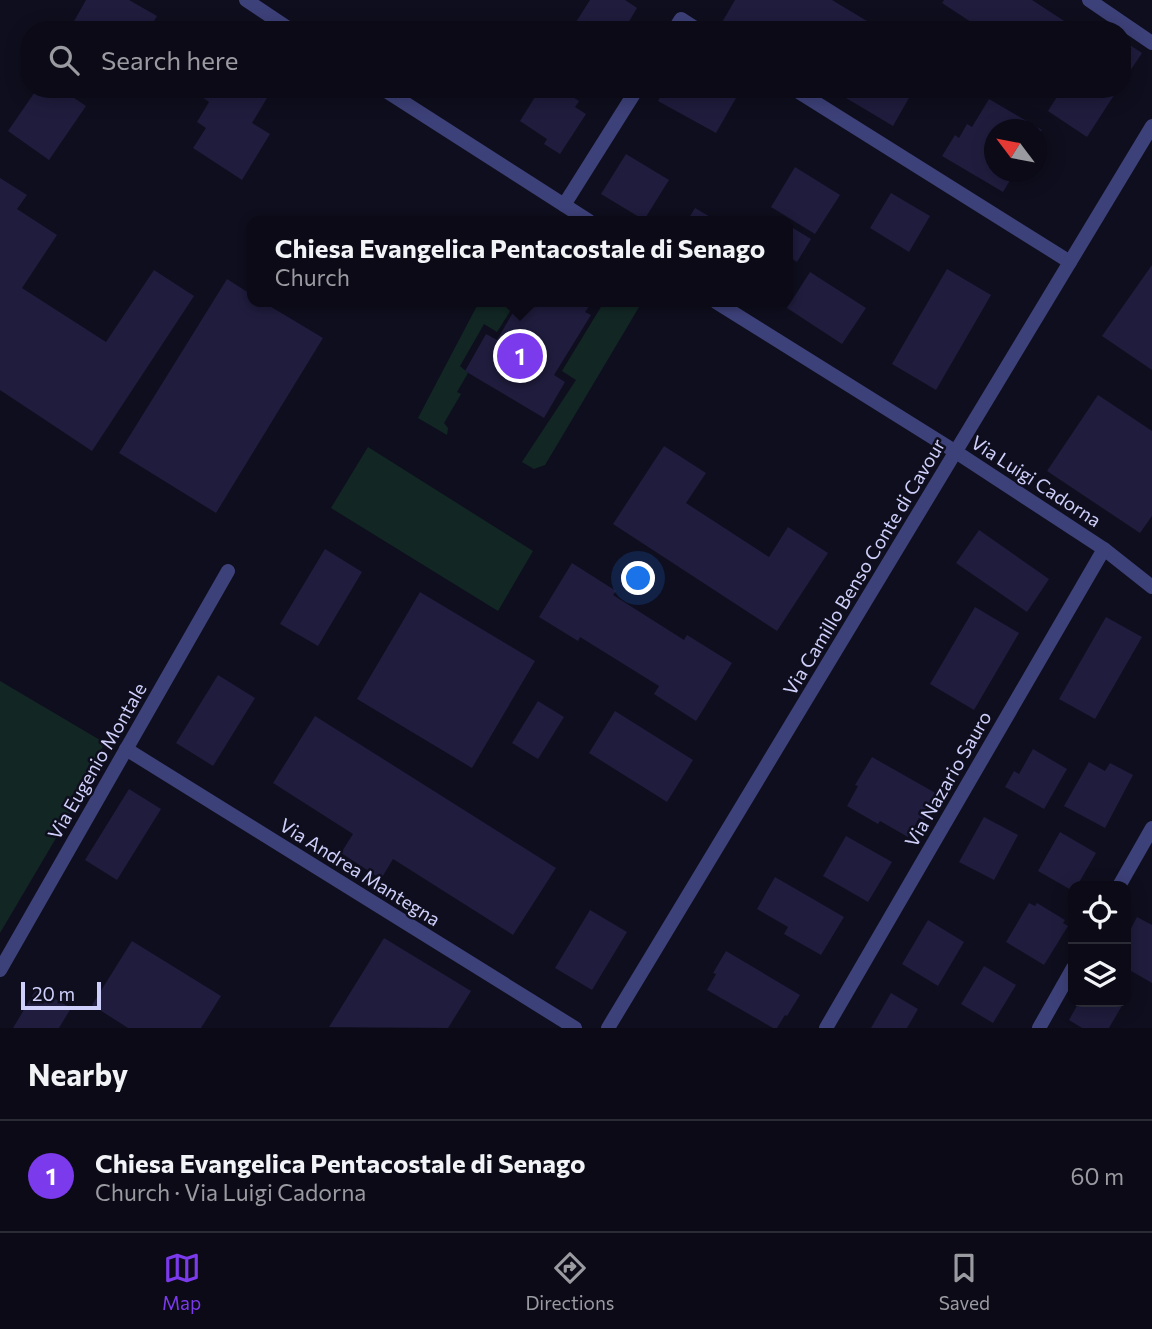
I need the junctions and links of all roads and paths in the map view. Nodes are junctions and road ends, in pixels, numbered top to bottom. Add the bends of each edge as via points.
1 (246, 0) edge
2 (1089, 0) edge
3 (278, 21) edge
4 (1120, 21) edge
5 (1131, 29) edge
6 (1152, 43) edge
7 (397, 98) edge
8 (631, 98) edge
9 (807, 98) edge
10 (1152, 126) edge
11 (564, 205) junction
12 (581, 216) edge
13 (1070, 262) junction
14 (724, 307) edge
15 (956, 452) junction
16 (1104, 549) junction
17 (228, 571) dead end
18 (1152, 587) edge
19 (126, 749) junction
20 (1152, 828) edge
21 (1122, 881) edge
22 (0, 970) edge
23 (1068, 977) edge
24 (575, 1028) edge
25 (608, 1028) edge
26 (826, 1028) edge
27 (1039, 1028) edge

1 - 3 street
2 - 4 street
5 - 6 street
7 - 11 street
8 - 11 street
9 - 13 street
10 - 13 street, Via Camillo Benso Conte di Cavour
11 - 12 street
13 - 15 street, Via Camillo Benso Conte di Cavour
14 - 15 street, Via Luigi Cadorna
15 - 16 street, Via Luigi Cadorna
15 - 25 street, Via Camillo Benso Conte di Cavour
16 - 18 street, Via Luigi Cadorna
16 - 26 street, Via Nazario Sauro
17 - 19 street, Via Eugenio Montale
19 - 22 street, Via Eugenio Montale
19 - 24 street, Via Andrea Mantegna
20 - 21 street
23 - 27 street

